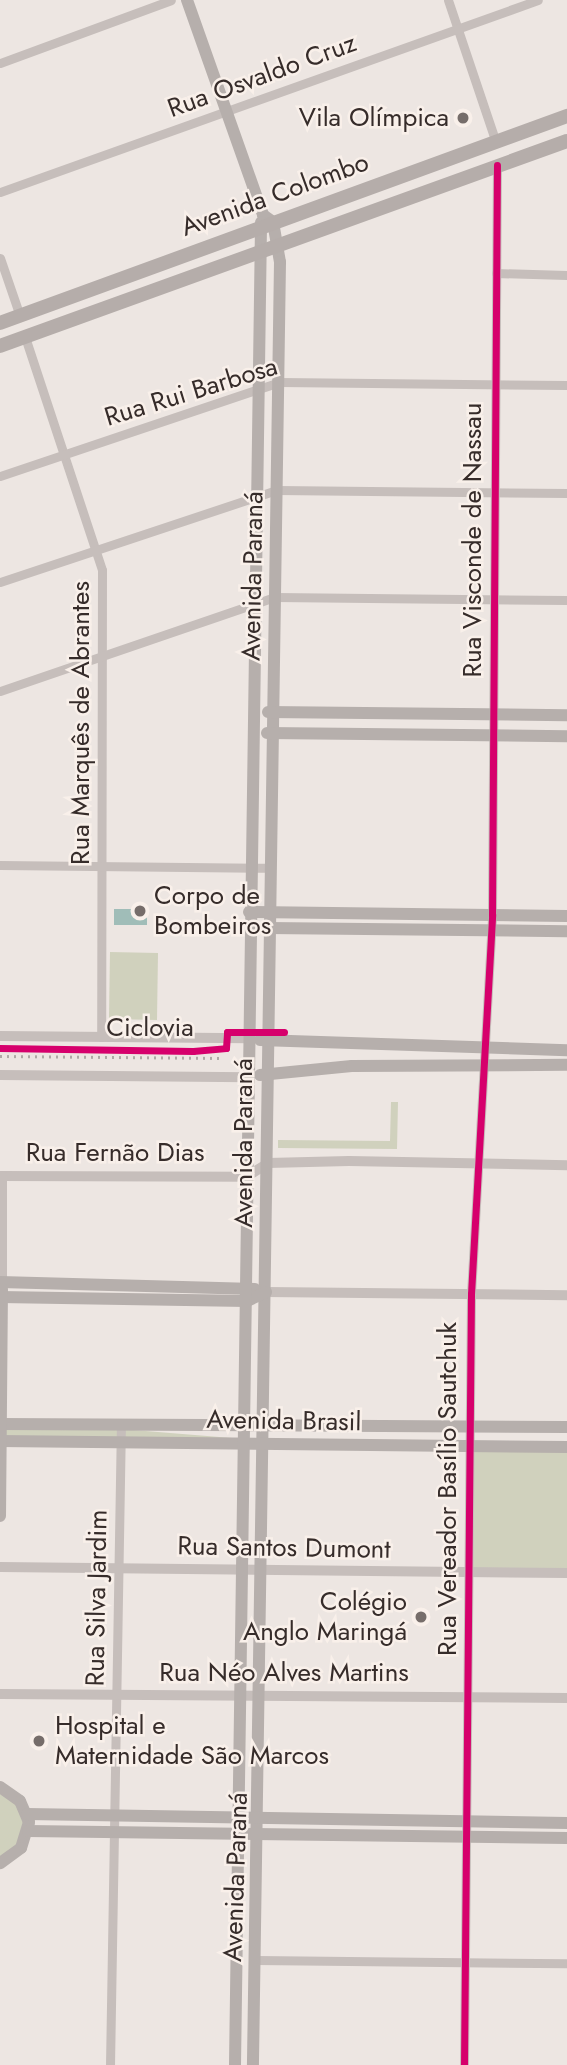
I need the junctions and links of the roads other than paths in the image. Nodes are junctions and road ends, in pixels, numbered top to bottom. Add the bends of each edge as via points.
1 (171, 0) edge
2 (187, 0) edge
3 (448, 0) edge
4 (538, 0) edge
5 (458, 29) junction
6 (0, 63) edge
7 (228, 110) junction
8 (564, 117) edge
9 (567, 134) edge
10 (495, 140) junction
11 (567, 141) edge
12 (497, 165) junction
13 (0, 192) edge
14 (265, 221) junction
15 (279, 246) junction
16 (260, 252) junction
17 (0, 258) edge
18 (496, 273) junction
19 (280, 274) junction
20 (260, 275) junction
21 (567, 275) edge
22 (103, 285) junction
23 (20, 316) junction
24 (71, 321) junction
25 (0, 323) edge
26 (25, 337) junction
27 (0, 346) edge
28 (280, 382) junction
29 (495, 384) junction
30 (567, 385) edge
31 (259, 387) junction
32 (259, 443) junction
33 (65, 453) junction
34 (277, 467) junction
35 (0, 476) edge
36 (277, 490) junction
37 (495, 492) junction
38 (259, 494) junction
39 (567, 494) edge
40 (277, 525) junction
41 (98, 547) junction
42 (258, 548) junction
43 (0, 582) edge
44 (275, 597) junction
45 (494, 599) junction
46 (567, 600) edge
47 (258, 602) junction
48 (105, 654) junction
49 (257, 658) junction
50 (274, 681) junction
51 (0, 691) edge
52 (257, 712) junction
53 (274, 712) junction
54 (494, 715) junction
55 (567, 715) edge
56 (257, 733) junction
57 (274, 733) junction
58 (493, 735) junction
59 (567, 736) edge
60 (253, 812) junction
61 (270, 839) junction
62 (0, 865) edge
63 (101, 865) junction
64 (250, 868) junction
65 (269, 868) junction
66 (249, 912) junction
67 (268, 912) junction
68 (492, 915) junction
69 (567, 916) edge
70 (268, 928) junction
71 (491, 930) junction
72 (567, 932) edge
73 (251, 979) junction
74 (267, 999) junction
75 (0, 1036) edge
76 (101, 1037) junction
77 (249, 1038) junction
78 (267, 1041) junction
79 (480, 1049) junction
80 (567, 1050) edge
81 (479, 1065) junction
82 (567, 1065) edge
83 (267, 1073) junction
84 (0, 1076) edge
85 (249, 1077) junction
86 (268, 1111) junction
87 (248, 1129) junction
88 (474, 1162) junction
89 (268, 1163) junction
90 (567, 1165) edge
91 (1, 1176) edge
92 (246, 1177) junction
93 (247, 1224) junction
94 (267, 1248) junction
95 (1, 1282) edge
96 (247, 1286) junction
97 (266, 1293) junction
98 (471, 1294) junction
99 (567, 1295) edge
100 (1, 1297) edge
101 (247, 1301) junction
102 (266, 1337) junction
103 (246, 1356) junction
104 (0, 1424) edge
105 (121, 1425) junction
106 (469, 1426) junction
107 (244, 1427) junction
108 (265, 1427) junction
109 (567, 1427) edge
110 (0, 1441) edge
111 (121, 1442) junction
112 (244, 1444) junction
113 (265, 1444) junction
114 (469, 1446) junction
115 (567, 1447) edge
116 (265, 1471) junction
117 (244, 1501) junction
118 (0, 1516) edge
119 (0, 1567) edge
120 (119, 1569) junction
121 (244, 1571) junction
122 (264, 1571) junction
123 (468, 1573) junction
124 (567, 1573) edge
125 (243, 1601) junction
126 (263, 1625) junction
127 (0, 1694) edge
128 (117, 1695) junction
129 (243, 1695) junction
130 (263, 1696) junction
131 (467, 1698) junction
132 (567, 1698) edge
133 (262, 1758) junction
134 (241, 1785) junction
135 (0, 1787) edge
136 (27, 1814) junction
137 (114, 1815) junction
138 (240, 1817) junction
139 (261, 1817) junction
140 (466, 1821) junction
141 (567, 1823) edge
142 (28, 1831) junction
143 (114, 1832) junction
144 (240, 1833) junction
145 (261, 1833) junction
146 (466, 1837) junction
147 (567, 1838) edge
148 (0, 1863) edge
149 (237, 1945) junction
150 (256, 1960) junction
151 (465, 1962) junction
152 (567, 1962) edge
153 (256, 1975) junction
154 (255, 1996) junction
155 (236, 2017) junction
156 (110, 2065) edge
157 (235, 2065) edge
158 (253, 2065) edge
159 (464, 2065) edge

1 - 6 street
2 - 7 main road
3 - 5 street
4 - 5 street, Rua Osvaldo Cruz
5 - 7 street, Rua Osvaldo Cruz
5 - 10 street
7 - 13 street, Rua Osvaldo Cruz
7 - 14 main road
8 - 9 main road
8 - 10 main road, Avenida Colombo
10 - 14 main road, Avenida Colombo
11 - 12 main road, Avenida Colombo
12 - 15 main road, Avenida Colombo
12 - 18 street, Rua Visconde de Nassau
14 - 15 main road, Avenida Paraná
14 - 16 main road, Avenida Paraná
14 - 22 main road, Avenida Colombo
15 - 16 main road, Avenida Colombo
15 - 19 main road, Avenida Paraná
16 - 20 main road, Avenida Paraná
16 - 24 main road, Avenida Colombo
17 - 23 street
18 - 21 street
18 - 29 street, Rua Visconde de Nassau
19 - 20 main road
19 - 28 main road, Avenida Paraná
20 - 31 main road, Avenida Paraná
22 - 23 main road, Avenida Colombo
22 - 24 main road via 101,298
23 - 25 main road, Avenida Colombo
24 - 26 main road, Avenida Colombo
26 - 27 main road, Avenida Colombo
26 - 33 street, Rua Marquês de Abrantes
28 - 29 street, Rua Rui Barbosa
28 - 31 street, Rua Rui Barbosa
28 - 34 main road, Avenida Paraná
29 - 30 street, Rua Rui Barbosa
29 - 37 street, Rua Visconde de Nassau
31 - 32 main road, Avenida Paraná
31 - 33 street, Rua Rui Barbosa
32 - 34 main road
32 - 38 main road, Avenida Paraná
33 - 35 street, Rua Rui Barbosa
33 - 41 street, Rua Marquês de Abrantes
34 - 36 main road, Avenida Paraná
36 - 37 street
36 - 38 street
36 - 40 main road, Avenida Paraná
37 - 39 street
37 - 45 street, Rua Visconde de Nassau
38 - 41 street
38 - 42 main road, Avenida Paraná
40 - 42 main road
40 - 44 main road, Avenida Paraná
41 - 43 street
41 - 48 street, Rua Marquês de Abrantes
42 - 47 main road, Avenida Paraná
44 - 45 street
44 - 47 street
44 - 50 main road, Avenida Paraná
45 - 46 street
45 - 54 street, Rua Visconde de Nassau
47 - 48 street
47 - 49 main road, Avenida Paraná
48 - 51 street
48 - 63 street, Rua Marquês de Abrantes
49 - 50 main road
49 - 52 main road, Avenida Paraná
50 - 53 main road, Avenida Paraná
52 - 53 main road
52 - 56 main road, Avenida Paraná
53 - 54 main road
53 - 57 main road, Avenida Paraná
54 - 55 main road
54 - 58 street, Rua Visconde de Nassau
56 - 57 main road
56 - 60 main road, Avenida Paraná
57 - 58 main road
57 - 61 main road, Avenida Paraná
58 - 59 main road
58 - 68 street, Rua Visconde de Nassau
60 - 61 main road
60 - 64 main road, Avenida Paraná
61 - 65 main road, Avenida Paraná
62 - 63 street
63 - 64 street
63 - 76 street, Rua Marquês de Abrantes
64 - 65 street
64 - 66 main road, Avenida Paraná
65 - 67 main road, Avenida Paraná
66 - 67 main road
66 - 73 main road, Avenida Paraná
67 - 68 main road
67 - 70 main road, Avenida Paraná
68 - 69 main road
68 - 71 street, Rua Vereador Basílio Sautchuk
70 - 71 main road
70 - 74 main road, Avenida Paraná
71 - 72 main road
71 - 79 street, Rua Vereador Basílio Sautchuk
73 - 74 main road
73 - 77 main road, Avenida Paraná
74 - 78 main road, Avenida Paraná
75 - 76 street
76 - 77 street
77 - 78 main road
77 - 85 main road, Avenida Paraná
78 - 79 main road
78 - 83 main road, Avenida Paraná
79 - 80 main road
79 - 81 street, Rua Vereador Basílio Sautchuk
81 - 82 main road
81 - 83 main road
81 - 88 street, Rua Vereador Basílio Sautchuk
83 - 85 main road
83 - 86 main road, Avenida Paraná
84 - 85 street
85 - 87 main road, Avenida Paraná
86 - 87 main road
86 - 89 main road, Avenida Paraná
87 - 92 main road, Avenida Paraná
88 - 89 street
88 - 90 street
88 - 98 street, Rua Vereador Basílio Sautchuk
89 - 92 street
89 - 94 main road, Avenida Paraná
91 - 92 street, Rua Fernão Dias
91 - 95 street
92 - 93 main road, Avenida Paraná
93 - 94 main road
93 - 96 main road, Avenida Paraná
94 - 97 main road, Avenida Paraná
95 - 96 main road
95 - 100 main road
96 - 97 main road
96 - 101 main road, Avenida Paraná
97 - 98 street
97 - 101 main road
97 - 102 main road, Avenida Paraná
98 - 99 street
98 - 106 street, Rua Vereador Basílio Sautchuk
100 - 101 main road
100 - 104 main road
101 - 103 main road, Avenida Paraná
102 - 103 main road
102 - 108 main road, Avenida Paraná
103 - 107 main road, Avenida Paraná
104 - 105 main road, Avenida Brasil
104 - 110 main road
105 - 107 main road, Avenida Brasil
105 - 111 street, Rua Silva Jardim
106 - 108 main road, Avenida Brasil
106 - 109 main road, Avenida Brasil
106 - 114 street, Rua Vereador Basílio Sautchuk
107 - 108 main road, Avenida Brasil
107 - 112 main road, Avenida Paraná
108 - 113 main road, Avenida Paraná
110 - 111 main road, Avenida Brasil
110 - 118 main road
111 - 112 main road, Avenida Brasil
111 - 120 street, Rua Silva Jardim
112 - 113 main road, Avenida Brasil
112 - 117 main road, Avenida Paraná
113 - 114 main road, Avenida Brasil
113 - 116 main road, Avenida Paraná
114 - 115 main road, Avenida Brasil
114 - 123 street, Rua Vereador Basílio Sautchuk
116 - 117 main road
116 - 122 main road, Avenida Paraná
117 - 121 main road, Avenida Paraná
119 - 120 street, Rua Santos Dumont
120 - 121 street, Rua Santos Dumont
120 - 128 street, Rua Silva Jardim
121 - 122 street, Rua Santos Dumont
121 - 125 main road, Avenida Paraná
122 - 123 street, Rua Santos Dumont
122 - 126 main road, Avenida Paraná
123 - 124 street, Rua Santos Dumont
123 - 131 street, Rua Vereador Basílio Sautchuk
125 - 126 main road
125 - 129 main road, Avenida Paraná
126 - 130 main road, Avenida Paraná
127 - 128 street, Rua Néo Alves Martins
128 - 129 street, Rua Néo Alves Martins
128 - 137 street, Rua Silva Jardim
129 - 130 street, Rua Néo Alves Martins
129 - 134 main road, Avenida Paraná
130 - 131 street, Rua Néo Alves Martins
130 - 133 main road, Avenida Paraná
131 - 132 street, Rua Néo Alves Martins
131 - 140 street, Rua Vereador Basílio Sautchuk
133 - 134 main road
133 - 139 main road, Avenida Paraná
134 - 138 main road, Avenida Paraná
135 - 136 main road
136 - 137 main road
136 - 142 main road
137 - 138 main road
137 - 143 street, Rua Silva Jardim
138 - 139 main road
138 - 144 main road, Avenida Paraná
139 - 140 main road
139 - 145 main road, Avenida Paraná
140 - 141 main road
140 - 146 street, Rua Vereador Basílio Sautchuk
142 - 143 main road
142 - 148 main road via 21,1849
143 - 144 main road
143 - 156 street, Rua Silva Jardim
144 - 145 main road
144 - 149 main road, Avenida Paraná
145 - 146 main road
145 - 150 main road, Avenida Paraná
146 - 147 main road
146 - 151 street, Rua Vereador Basílio Sautchuk
149 - 153 main road
149 - 155 main road, Avenida Paraná
150 - 151 street
150 - 153 main road, Avenida Paraná
151 - 152 street
151 - 159 street, Rua Vereador Basílio Sautchuk
153 - 154 main road, Avenida Paraná
154 - 155 main road
154 - 158 main road, Avenida Paraná
155 - 157 main road, Avenida Paraná

